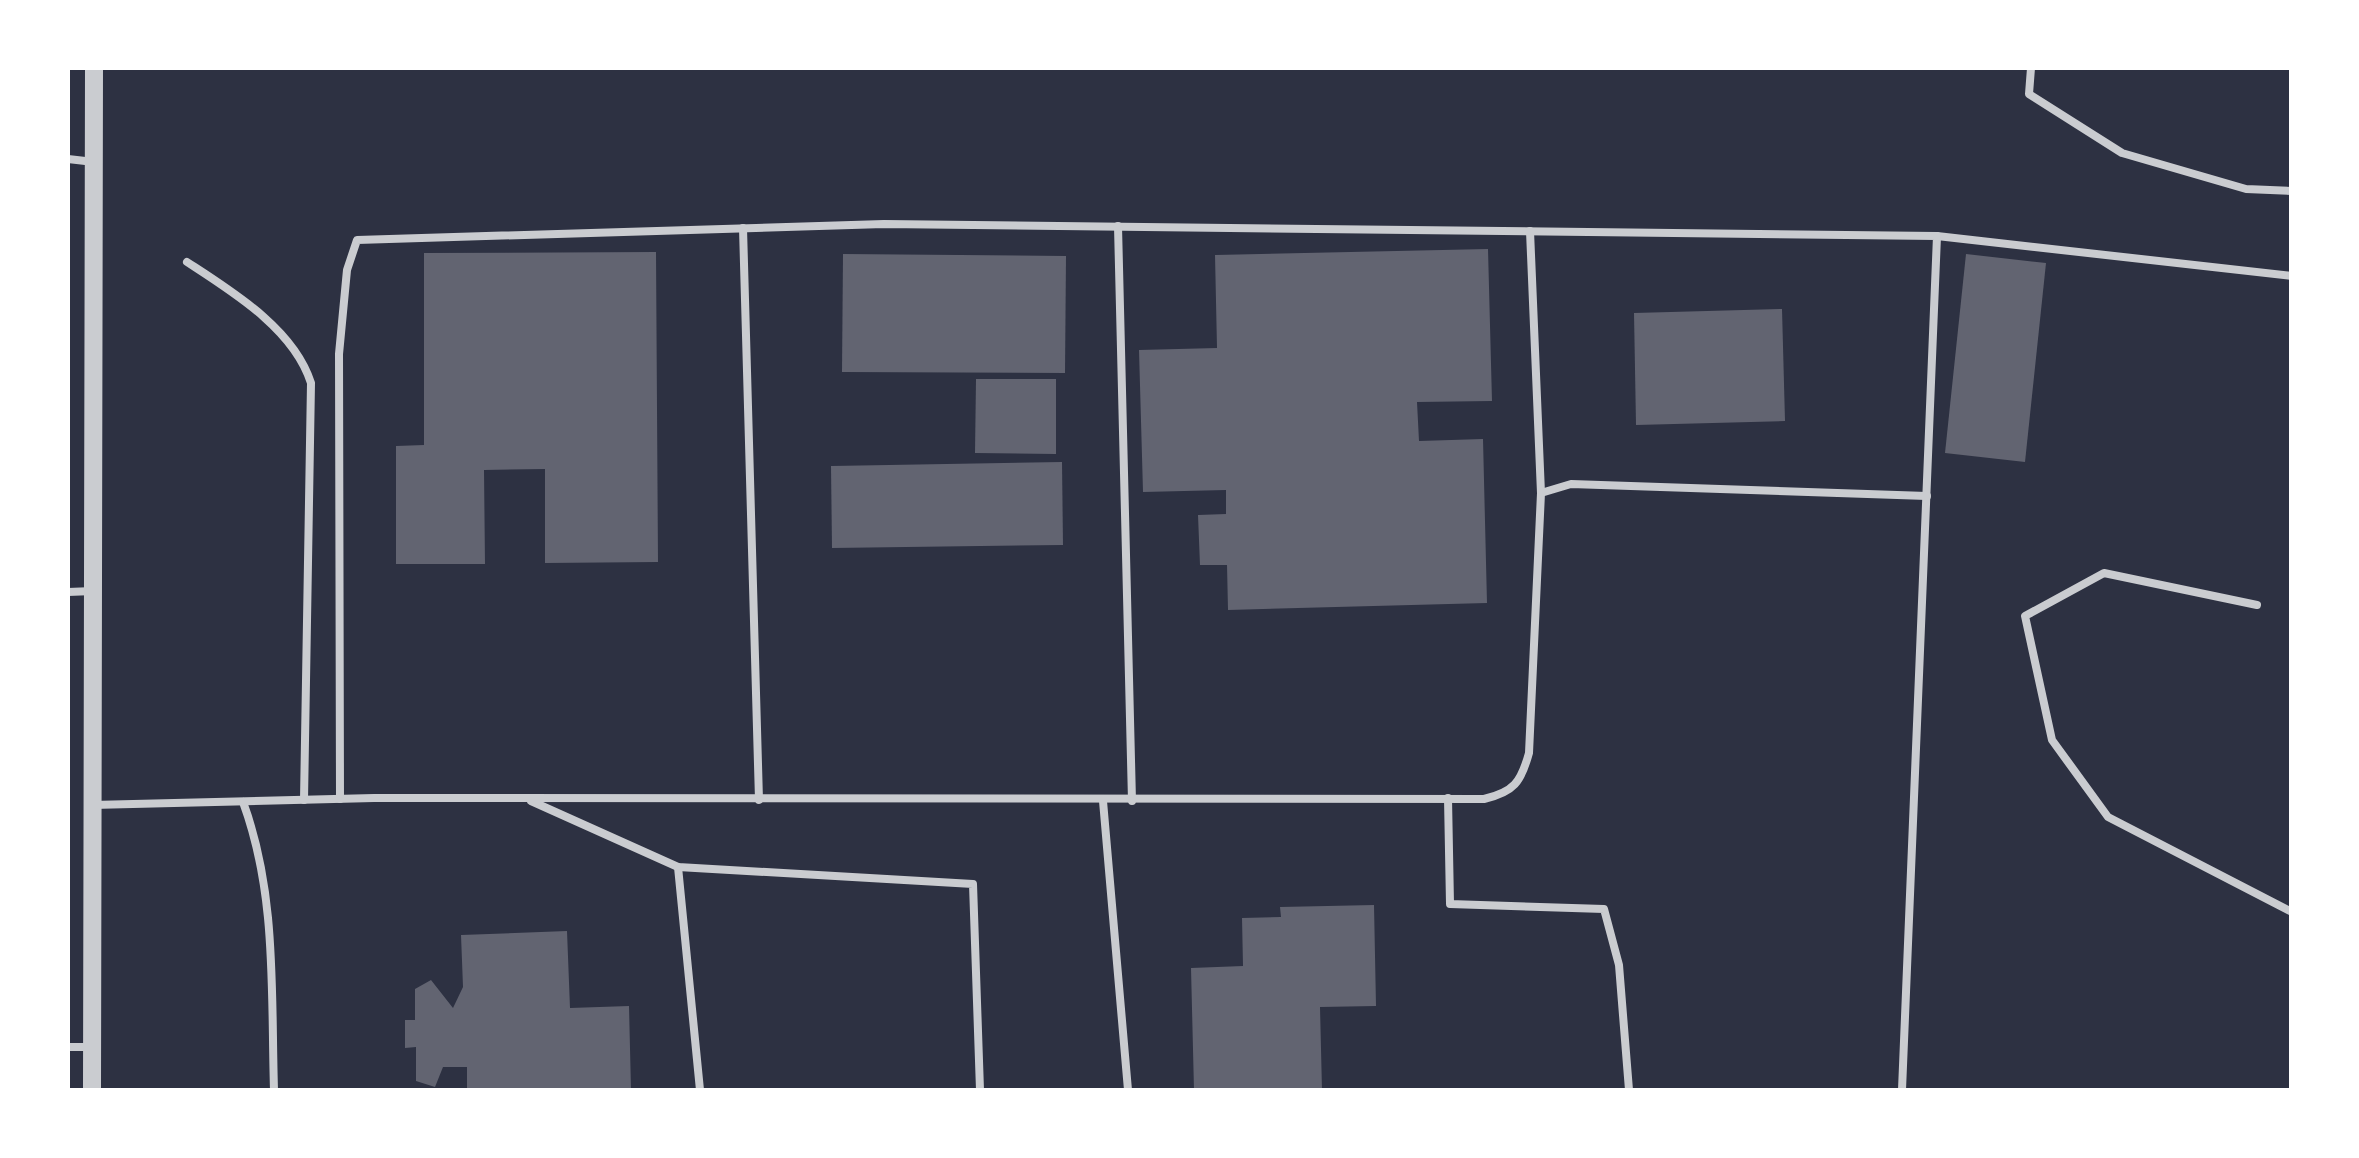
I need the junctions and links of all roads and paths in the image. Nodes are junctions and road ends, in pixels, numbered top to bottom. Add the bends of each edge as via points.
1 (94, 68) edge
2 (2031, 68) edge
3 (68, 159) edge
4 (94, 162) junction
5 (2292, 191) edge
6 (1118, 226) junction
7 (742, 228) junction
8 (1530, 231) junction
9 (1937, 236) junction
10 (187, 262) dead end
11 (2292, 276) edge
12 (1541, 493) junction
13 (1927, 496) junction
14 (93, 591) junction
15 (68, 592) edge
16 (2257, 605) dead end
17 (1448, 798) junction
18 (340, 799) junction
19 (527, 799) junction
20 (304, 800) junction
21 (760, 800) junction
22 (1132, 801) junction
23 (243, 802) junction
24 (1103, 802) junction
25 (92, 805) junction
26 (678, 868) junction
27 (2292, 912) edge
28 (68, 1047) edge
29 (92, 1048) junction
30 (92, 1090) edge
31 (274, 1090) edge
32 (700, 1090) edge
33 (980, 1090) edge
34 (1128, 1090) edge
35 (1630, 1090) edge
36 (1902, 1090) edge

1 - 4 street
2 - 5 lane via 2029,94 2122,152 2246,189
3 - 4 lane
4 - 14 street
6 - 7 lane
6 - 8 lane
6 - 22 lane
7 - 18 lane via 357,240 339,354
7 - 21 lane
8 - 9 lane
8 - 12 lane
9 - 11 lane
9 - 13 lane
10 - 20 lane via 282,337 302,358 311,383
12 - 13 lane via 1571,484
12 - 17 lane via 1537,656 1522,780 1507,793
13 - 36 lane
14 - 15 lane
14 - 25 street
16 - 27 lane via 2104,573 2025,616 2052,740 2108,817
17 - 22 lane
17 - 35 lane via 1450,904 1604,909 1619,965
18 - 19 lane
18 - 20 lane
19 - 21 lane
19 - 26 lane
20 - 23 lane
21 - 24 lane
22 - 24 lane
23 - 25 lane
23 - 31 lane via 261,851 268,901
24 - 34 lane
25 - 29 street
26 - 32 lane
26 - 33 lane via 974,884
28 - 29 lane
29 - 30 street

